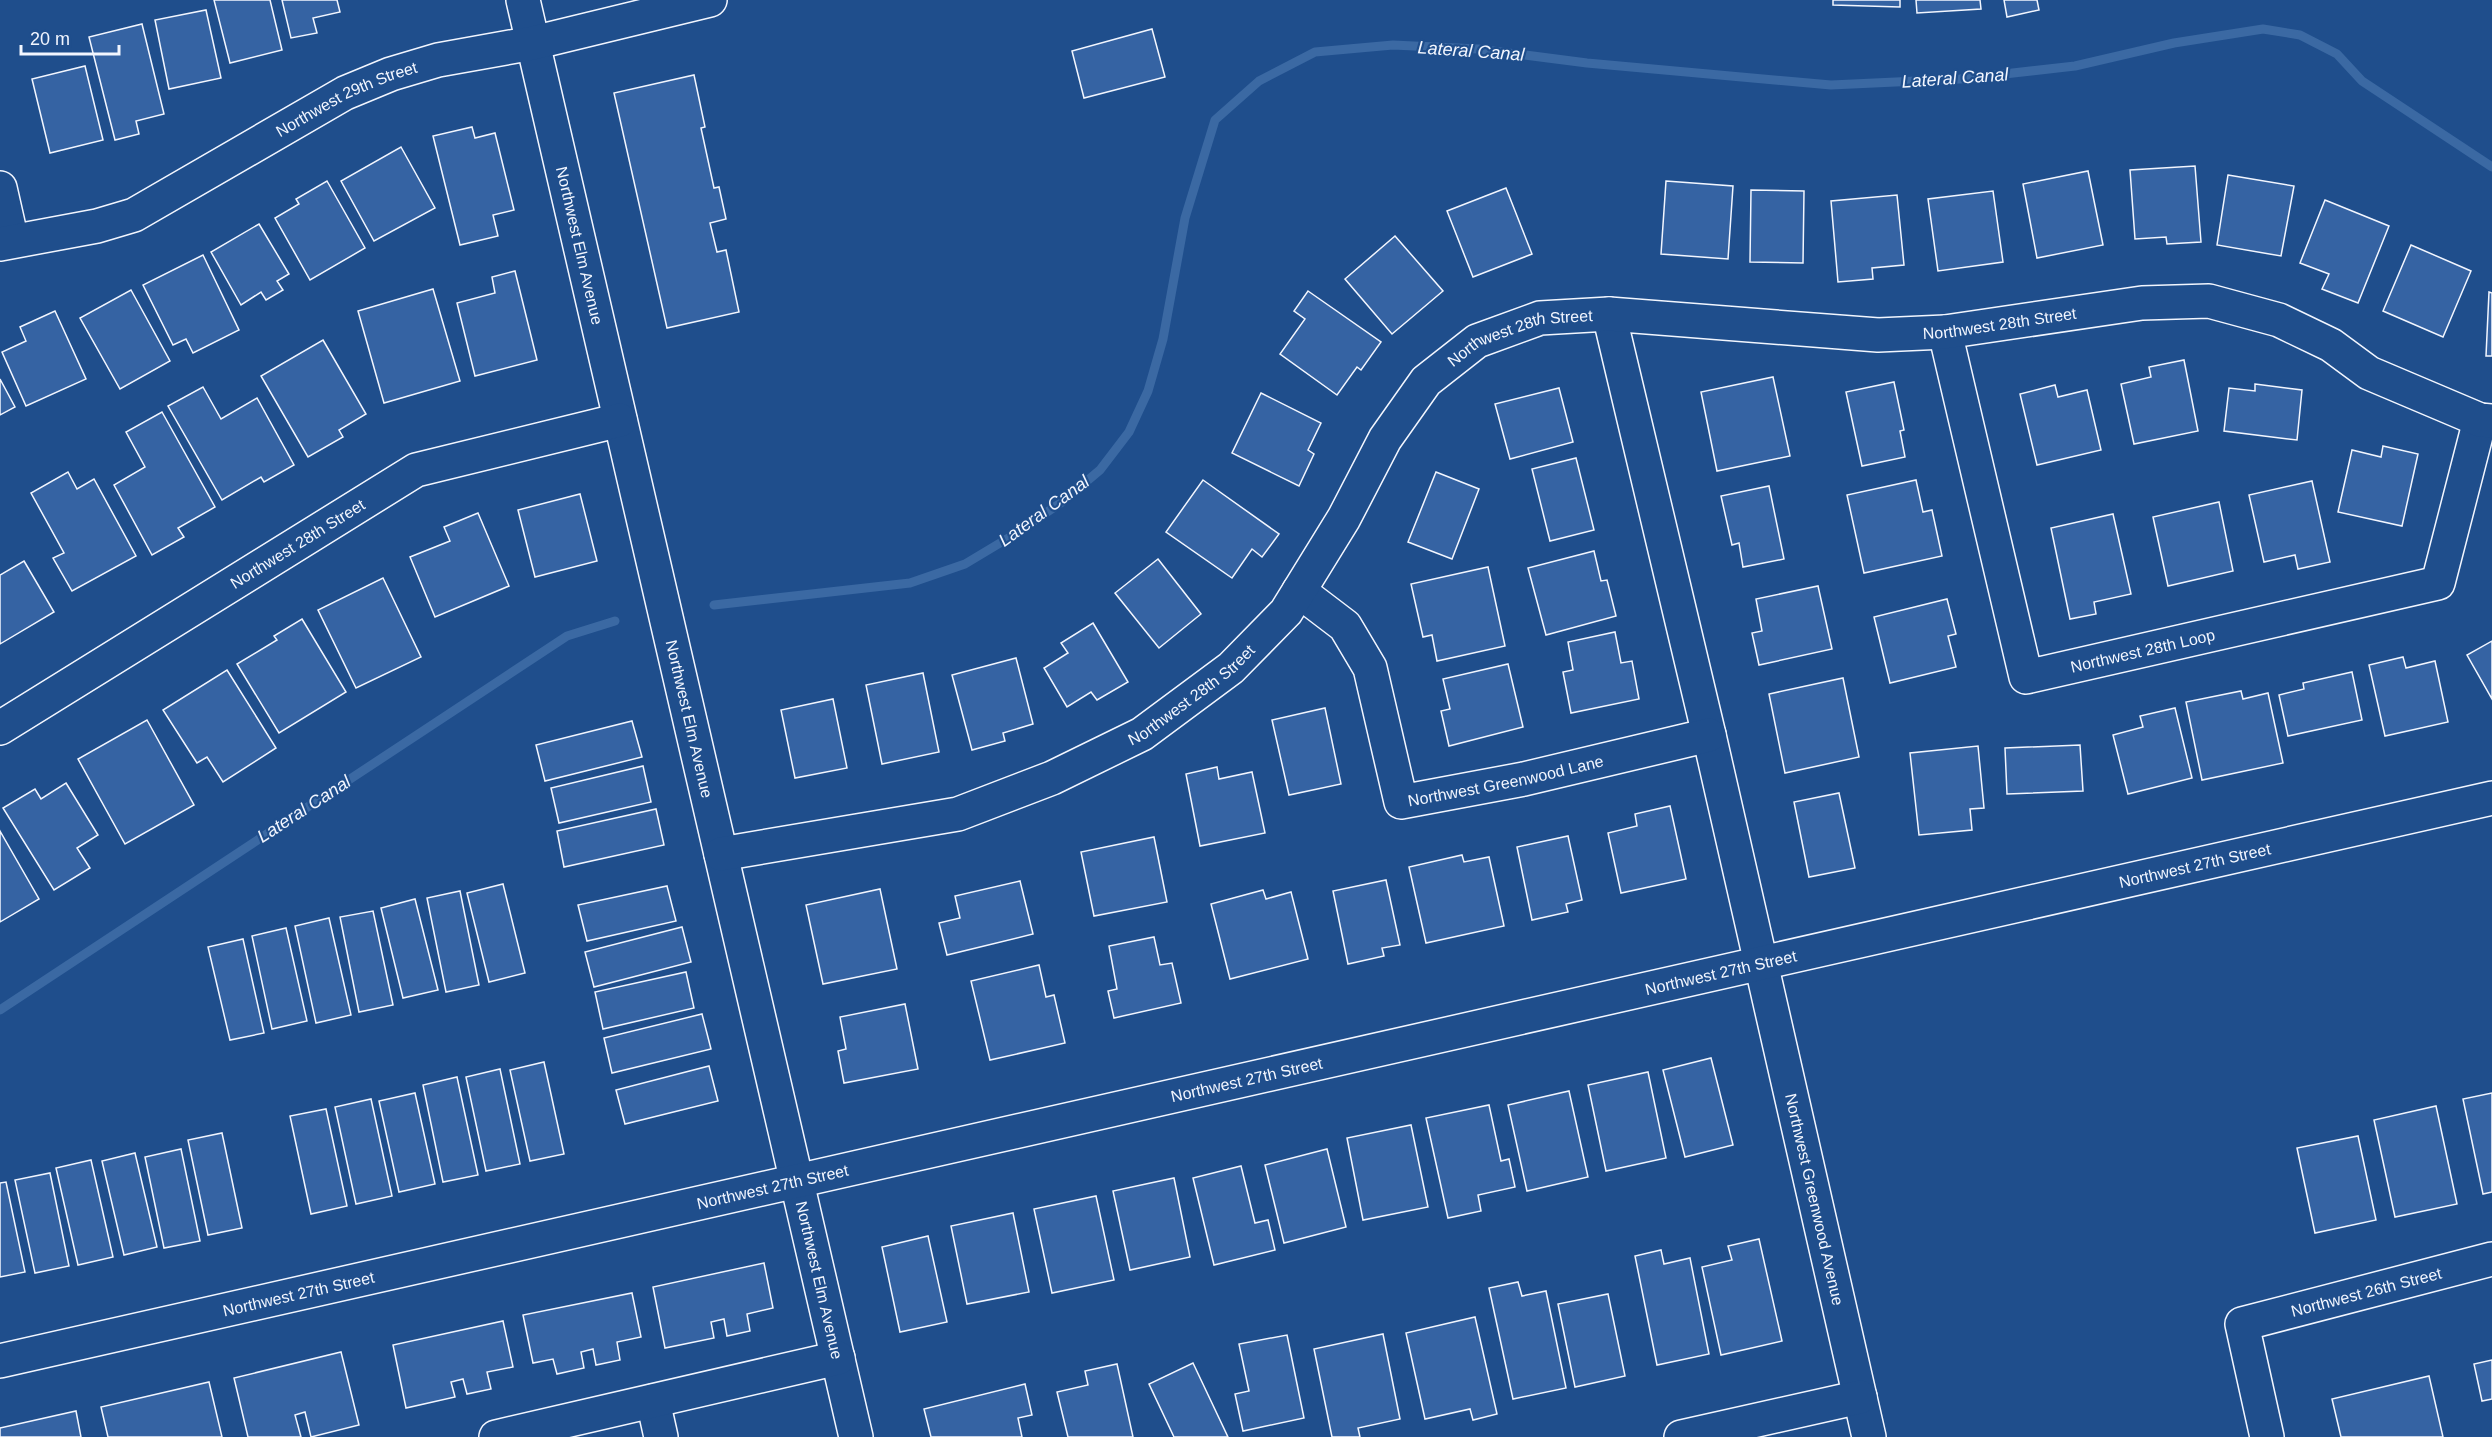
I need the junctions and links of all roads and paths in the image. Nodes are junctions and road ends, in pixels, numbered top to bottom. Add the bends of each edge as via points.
1 (523, 0) edge
2 (710, 0) edge
3 (533, 43) junction
4 (0, 188) edge
5 (6, 242) edge
6 (1608, 314) junction
7 (1945, 332) junction
8 (620, 420) junction
9 (2486, 420) edge
10 (1299, 591) junction
11 (0, 728) edge
12 (1709, 735) junction
13 (2492, 798) edge
14 (721, 854) junction
15 (1760, 963) junction
16 (796, 1181) junction
17 (2492, 1259) edge
18 (838, 1358) junction
19 (0, 1361) edge
20 (1860, 1397) junction
21 (653, 1401) junction
22 (496, 1437) edge
23 (661, 1437) edge
24 (856, 1437) edge
25 (1681, 1437) edge
26 (1869, 1437) edge
27 (2267, 1437) edge

1 - 3 street, Northwest Elm Avenue
2 - 3 street, Northwest 29th Street
3 - 5 street, Northwest 29th Street via 438,60 391,74 345,93 134,215 97,226
3 - 8 street, Northwest Elm Avenue
4 - 5 street
6 - 7 street, Northwest 28th Street via 1878,335
6 - 10 street, Northwest 28th Street via 1540,318 1477,341 1426,381 1385,439 1344,518
6 - 12 street, Northwest Greenwood Avenue
7 - 9 street, Northwest 28th Street via 2142,303 2209,301 2278,320 2331,345 2369,373
7 - 9 street, Northwest 28th Loop via 2026,677 2438,583
8 - 11 street, Northwest 28th Street via 416,470
8 - 14 street, Northwest Elm Avenue
10 - 12 street, Northwest Greenwood Lane via 1345,626 1370,668 1401,802 1524,779
10 - 14 street, Northwest 28th Street via 1286,612 1230,668 1142,734 1052,778 958,814
12 - 15 street, Northwest Greenwood Avenue
13 - 15 street, Northwest 27th Street
14 - 16 street, Northwest Elm Avenue
15 - 16 street, Northwest 27th Street
15 - 20 street, Northwest Greenwood Avenue
16 - 18 street, Northwest Elm Avenue
16 - 19 street, Northwest 27th Street
17 - 27 street, Northwest 26th Street via 2241,1324
18 - 21 street
18 - 24 street, Northwest Elm Avenue
20 - 25 street
20 - 26 street, Northwest Greenwood Avenue
21 - 22 street
21 - 23 street

